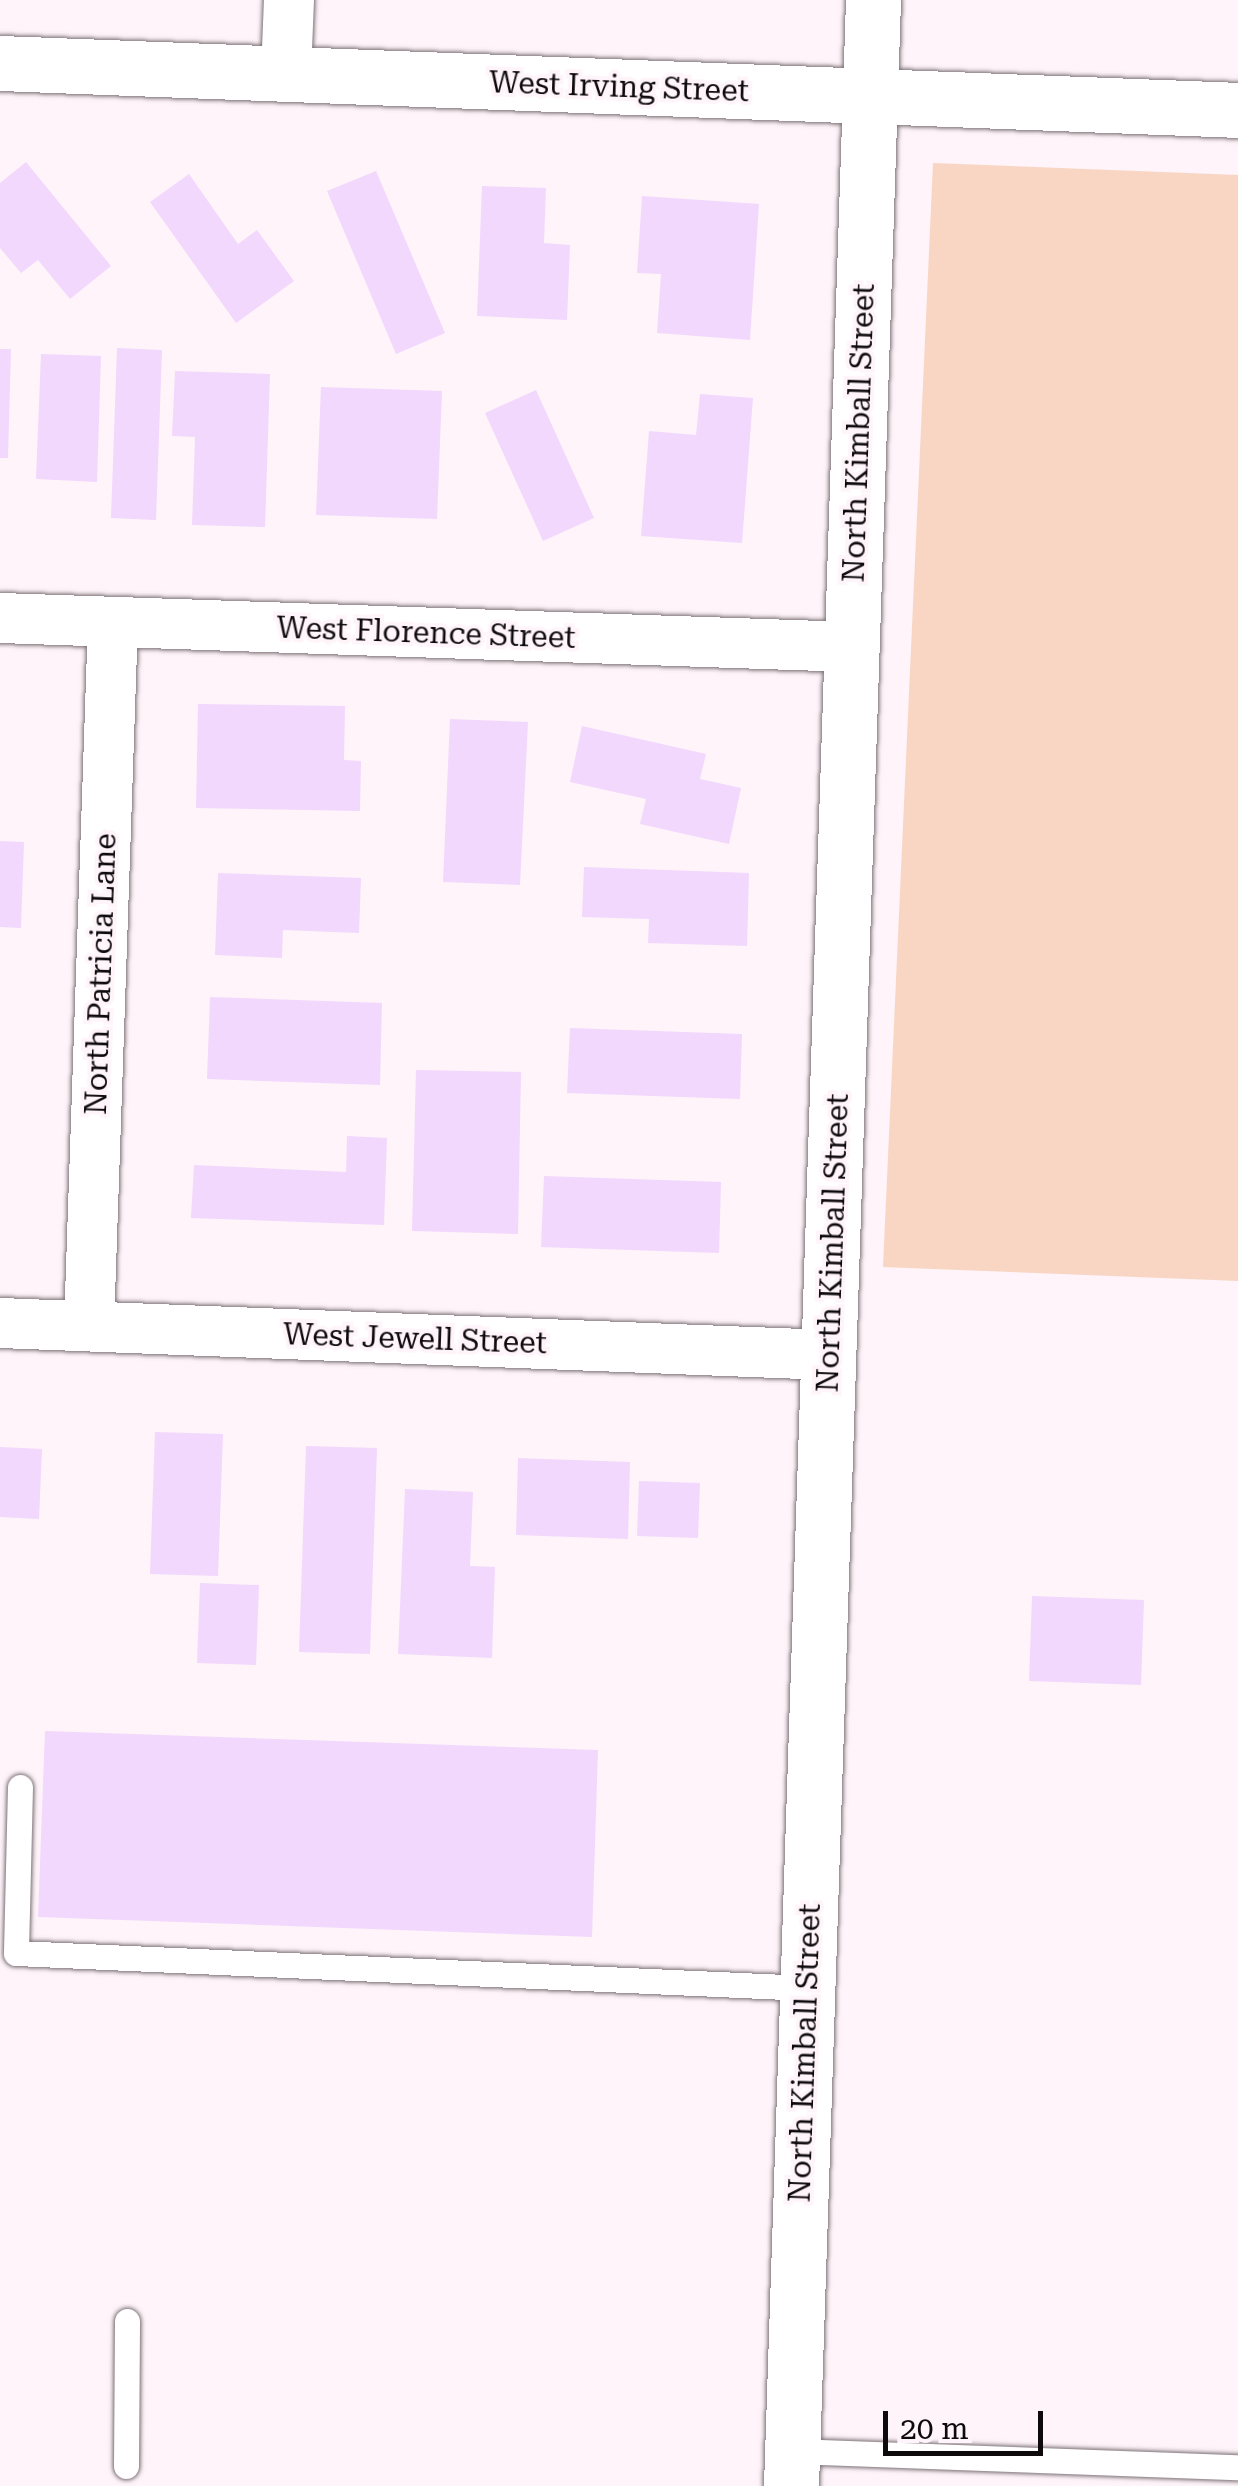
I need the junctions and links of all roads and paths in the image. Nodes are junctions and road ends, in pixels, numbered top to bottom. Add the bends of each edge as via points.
1 (289, 0) edge
2 (872, 0) edge
3 (0, 63) edge
4 (286, 74) junction
5 (870, 98) junction
6 (1238, 110) edge
7 (0, 618) edge
8 (113, 622) junction
9 (851, 647) junction
10 (0, 1323) edge
11 (88, 1326) junction
12 (829, 1355) junction
13 (20, 1786) dead end
14 (8, 1953) edge
15 (808, 1988) junction
16 (127, 2321) dead end
17 (126, 2466) dead end
18 (1238, 2467) edge
19 (792, 2468) edge

1 - 4 street
2 - 5 street, North Kimball Street
3 - 4 street, West Irving Street
4 - 5 street, West Irving Street
5 - 6 street, West Irving Street
5 - 9 street, North Kimball Street
7 - 8 street, West Florence Street
8 - 9 street, West Florence Street
8 - 11 street, North Patricia Lane
9 - 12 street, North Kimball Street
10 - 11 street, West Jewell Street
11 - 12 street, West Jewell Street
12 - 15 street, North Kimball Street
13 - 14 lane
14 - 15 lane
15 - 19 street, North Kimball Street
16 - 17 lane
18 - 19 lane

